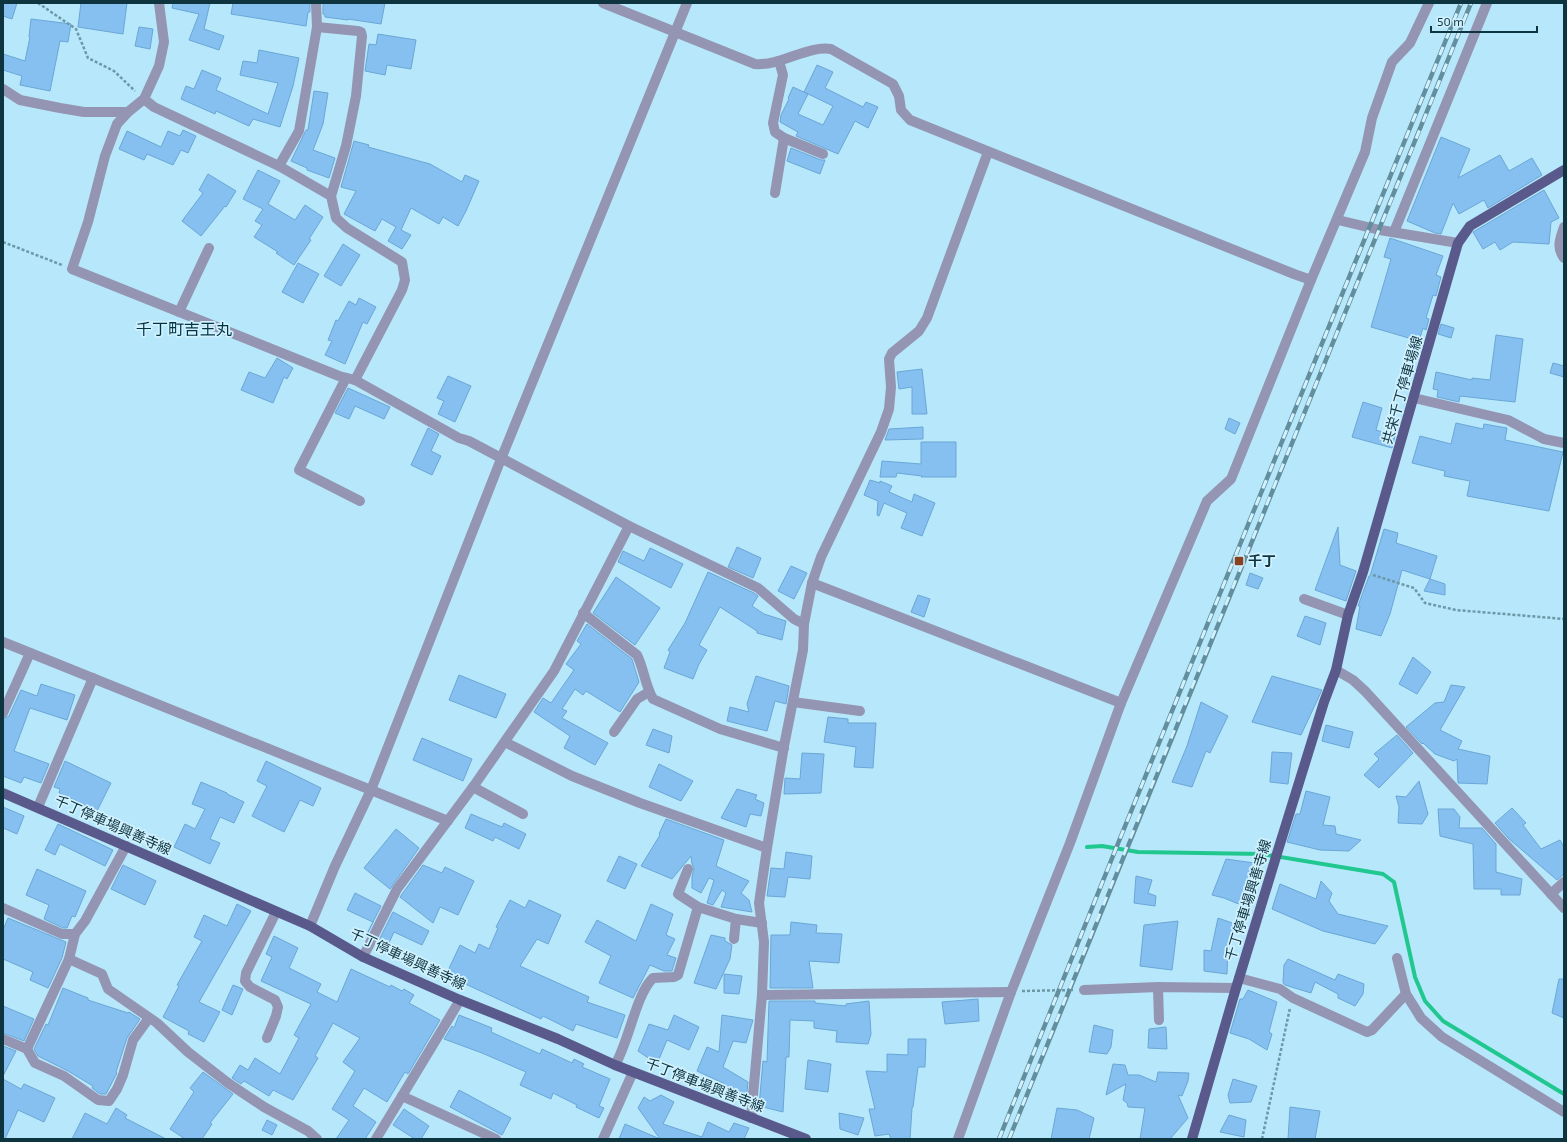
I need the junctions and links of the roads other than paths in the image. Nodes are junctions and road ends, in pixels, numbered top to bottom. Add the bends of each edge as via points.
1 (159, 3) edge
2 (316, 3) edge
3 (603, 3) edge
4 (687, 3) edge
5 (1429, 3) edge
6 (1487, 3) edge
7 (317, 27) junction
8 (675, 32) junction
9 (779, 61) junction
10 (3, 89) edge
11 (144, 99) junction
12 (128, 112) junction
13 (784, 138) junction
14 (988, 152) junction
15 (823, 154) dead end
16 (279, 166) junction
17 (1564, 170) edge
18 (775, 193) dead end
19 (331, 196) junction
20 (1338, 220) junction
21 (1564, 227) edge
22 (1394, 232) junction
23 (1458, 242) junction
24 (209, 248) dead end
25 (1564, 258) edge
26 (1311, 280) junction
27 (179, 312) junction
28 (351, 379) junction
29 (1414, 398) junction
30 (1564, 443) edge
31 (501, 459) junction
32 (360, 501) dead end
33 (629, 526) junction
34 (812, 584) junction
35 (1304, 599) dead end
36 (583, 613) junction
37 (1348, 615) junction
38 (804, 624) junction
39 (3, 642) edge
40 (30, 653) junction
41 (1336, 670) junction
42 (93, 678) junction
43 (649, 692) junction
44 (793, 702) junction
45 (1121, 703) junction
46 (860, 711) dead end
47 (3, 713) edge
48 (614, 732) dead end
49 (505, 742) junction
50 (784, 748) junction
51 (473, 787) junction
52 (371, 790) junction
53 (3, 793) edge
54 (38, 807) junction
55 (523, 814) dead end
56 (448, 821) junction
57 (126, 846) junction
58 (767, 848) junction
59 (688, 869) dead end
60 (1564, 882) edge
61 (1551, 894) junction
62 (698, 907) junction
63 (3, 908) edge
64 (1564, 908) edge
65 (276, 912) junction
66 (736, 920) junction
67 (762, 923) junction
68 (310, 926) junction
69 (75, 934) junction
70 (734, 938) dead end
71 (364, 957) junction
72 (1398, 958) dead end
73 (69, 959) junction
74 (1238, 983) junction
75 (1158, 987) junction
76 (1084, 990) road end
77 (1011, 992) junction
78 (1406, 994) junction
79 (762, 995) junction
80 (460, 1000) junction
81 (149, 1018) junction
82 (1159, 1020) dead end
83 (267, 1038) dead end
84 (3, 1039) edge
85 (27, 1049) junction
86 (615, 1065) junction
87 (633, 1072) junction
88 (402, 1096) junction
89 (1564, 1112) edge
90 (751, 1118) junction
91 (317, 1139) edge
92 (376, 1139) edge
93 (496, 1139) edge
94 (603, 1139) edge
95 (806, 1139) edge
96 (958, 1139) edge
97 (1192, 1139) edge

1 - 11 street via 164,42 159,66
2 - 7 street
3 - 8 street
4 - 8 street
5 - 20 street via 1410,43 1392,62 1372,118 1365,152
6 - 22 street
7 - 16 street via 299,131
7 - 19 street via 358,30 362,36 356,96 346,146
8 - 9 street via 755,64 772,64
8 - 31 street
9 - 13 street via 783,75 773,123 775,132
9 - 14 street via 820,48 831,49 893,84 899,96 901,110 910,120
10 - 12 street via 20,100 38,104 84,112
11 - 12 street
11 - 16 street via 154,107
12 - 27 street via 117,124 105,156 88,222 72,269
13 - 15 street
13 - 18 street
14 - 26 street
14 - 34 street via 927,318 919,331 892,353 889,359 891,387 883,426 821,557
16 - 19 street
17 - 23 main road, 共栄千丁停車場線 via 1470,226
19 - 28 street via 336,218 346,228 402,262 405,280 402,290
20 - 22 street
20 - 26 street
21 - 25 street via 1558,243 1559,251
22 - 23 street
23 - 29 main road, 共栄千丁停車場線
24 - 27 street
26 - 45 street via 1231,479 1207,501
27 - 28 street
28 - 31 street
28 - 32 street via 299,470
29 - 30 street via 1508,420 1544,439
29 - 37 main road, 共栄千丁停車場線
31 - 33 street
31 - 52 street
33 - 36 street
33 - 38 street via 758,588 794,619
34 - 38 street
34 - 45 street
35 - 37 street
36 - 43 street via 637,655
36 - 49 street via 554,671
37 - 41 main road, 共栄千丁停車場線
38 - 44 street via 803,650
39 - 40 street
40 - 42 street
40 - 47 street
41 - 61 street via 1365,691
41 - 74 main road, 千丁停車場興善寺線
42 - 52 street
42 - 54 street
43 - 48 street via 637,699
43 - 50 street via 653,699 720,728
44 - 46 street
44 - 50 street
45 - 77 street via 1070,843
49 - 51 street
49 - 58 street via 572,776 626,798
50 - 58 street
51 - 55 street
51 - 56 street
52 - 56 street
52 - 68 street
53 - 54 main road, 千丁停車場興善寺線
54 - 57 main road, 千丁停車場興善寺線
56 - 71 street via 397,889
57 - 65 main road, 千丁停車場興善寺線
57 - 69 street via 85,921
58 - 67 street via 759,903
59 - 62 street via 678,894
60 - 61 street
61 - 64 street
62 - 66 street
62 - 86 street via 678,975 653,978 649,983 622,1054
63 - 69 street via 62,934
65 - 68 main road, 千丁停車場興善寺線
65 - 83 street via 246,973 245,981 250,987 275,1000 278,1007
66 - 67 street
66 - 70 street
67 - 79 street
68 - 71 main road, 千丁停車場興善寺線
69 - 73 street
71 - 80 main road, 千丁停車場興善寺線
72 - 78 street
73 - 81 street via 102,974 108,989
73 - 85 street
74 - 75 street
74 - 78 street via 1280,989 1293,998 1367,1032 1372,1030
74 - 97 main road, 千丁停車場興善寺線
75 - 76 street
75 - 82 street
77 - 79 street
77 - 96 street
78 - 89 street via 1421,1018 1442,1037
79 - 90 street
80 - 86 main road, 千丁停車場興善寺線
80 - 88 street
81 - 85 street via 133,1040 123,1075 109,1101 98,1100 64,1076 35,1063
81 - 91 street via 228,1083
84 - 85 street
86 - 87 main road, 千丁停車場興善寺線
87 - 90 main road, 千丁停車場興善寺線
87 - 94 street
88 - 92 street
88 - 93 street
90 - 95 main road, 千丁停車場興善寺線

